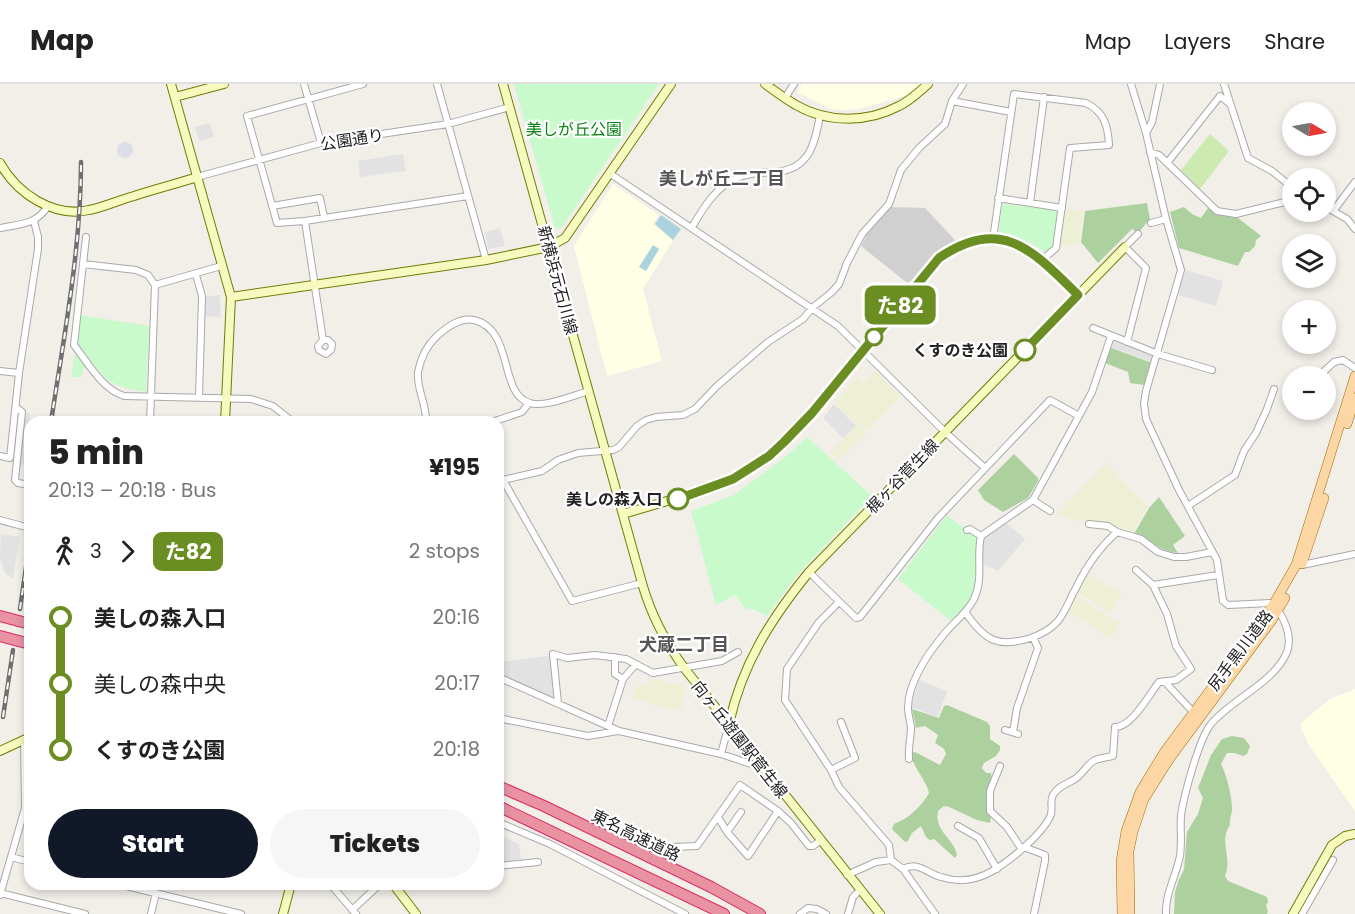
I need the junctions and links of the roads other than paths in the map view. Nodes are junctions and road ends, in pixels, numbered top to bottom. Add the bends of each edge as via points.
1 (171, 84) edge
2 (224, 84) edge
3 (304, 84) edge
4 (363, 84) edge
5 (436, 84) edge
6 (503, 84) edge
7 (671, 84) edge
8 (765, 84) edge
9 (794, 84) edge
10 (928, 84) edge
11 (963, 84) edge
12 (1131, 84) edge
13 (1161, 84) edge
14 (1224, 84) edge
15 (175, 97) junction
16 (1044, 97) junction
17 (785, 98) junction
18 (308, 99) junction
19 (952, 101) junction
20 (1231, 104) junction
21 (510, 107) junction
22 (1011, 112) junction
23 (820, 115) junction
24 (448, 124) junction
25 (1146, 133) junction
26 (321, 143) junction
27 (1150, 152) junction
28 (260, 161) junction
29 (0, 163) edge
30 (1167, 163) junction
31 (609, 173) junction
32 (197, 177) junction
33 (1282, 179) edge
34 (1355, 182) edge
35 (468, 196) junction
36 (998, 198) junction
37 (1030, 203) junction
38 (1282, 203) edge
39 (48, 206) junction
40 (272, 206) junction
41 (1336, 207) edge
42 (1062, 208) junction
43 (1336, 211) edge
44 (324, 217) junction
45 (1166, 219) junction
46 (34, 221) junction
47 (305, 221) junction
48 (1150, 223) dead end
49 (692, 227) junction
50 (0, 228) edge
51 (1355, 229) edge
52 (1137, 234) dead end
53 (86, 237) dead end
54 (993, 239) junction
55 (549, 247) junction
56 (1125, 247) junction
57 (486, 260) junction
58 (1042, 260) junction
59 (83, 264) junction
60 (221, 266) junction
61 (195, 275) junction
62 (155, 285) junction
63 (315, 285) junction
64 (1078, 295) junction
65 (231, 297) junction
66 (812, 308) junction
67 (1094, 328) dead end
68 (1111, 336) junction
69 (323, 340) dead end
70 (1127, 342) junction
71 (863, 351) junction
72 (1158, 354) junction
73 (1330, 366) edge
74 (1355, 368) edge
75 (1212, 370) dead end
76 (0, 371) edge
77 (19, 373) junction
78 (1355, 376) edge
79 (1274, 389) dead end
80 (588, 391) junction
81 (152, 396) junction
82 (199, 397) junction
83 (226, 397) junction
84 (1355, 398) edge
85 (529, 404) junction
86 (16, 407) junction
87 (150, 416) edge
88 (225, 416) edge
89 (286, 416) edge
90 (426, 416) edge
91 (1079, 416) junction
92 (504, 418) edge
93 (945, 432) junction
94 (605, 451) junction
95 (0, 456) edge
96 (985, 468) junction
97 (612, 477) joint
98 (504, 478) edge
99 (24, 484) edge
100 (504, 484) edge
101 (1033, 500) junction
102 (1188, 506) junction
103 (1050, 512) dead end
104 (623, 514) junction
105 (0, 520) edge
106 (1089, 524) dead end
107 (24, 526) edge
108 (967, 530) dead end
109 (1117, 532) junction
110 (981, 536) junction
111 (1212, 552) junction
112 (1355, 554) edge
113 (1302, 565) junction
114 (1136, 570) dead end
115 (809, 572) junction
116 (1218, 575) junction
117 (642, 583) junction
118 (1153, 585) junction
119 (838, 603) junction
120 (1276, 608) junction
121 (966, 613) junction
122 (0, 616) edge
123 (24, 622) edge
124 (0, 636) edge
125 (1033, 637) junction
126 (24, 642) edge
127 (738, 652) dead end
128 (615, 657) junction
129 (636, 664) junction
130 (685, 669) junction
131 (623, 679) junction
132 (504, 680) edge
133 (1165, 682) junction
134 (558, 703) junction
135 (1197, 715) junction
136 (504, 719) edge
137 (841, 722) dead end
138 (729, 723) junction
139 (608, 726) junction
140 (1210, 726) junction
141 (1005, 730) dead end
142 (619, 731) junction
143 (24, 739) edge
144 (0, 751) edge
145 (722, 754) junction
146 (909, 759) dead end
147 (1000, 766) dead end
148 (763, 768) junction
149 (831, 770) junction
150 (504, 789) edge
151 (504, 809) edge
152 (778, 811) junction
153 (741, 812) dead end
154 (718, 817) junction
155 (24, 820) edge
156 (504, 825) edge
157 (958, 826) dead end
158 (727, 832) junction
159 (1355, 834) edge
160 (820, 841) junction
161 (673, 847) dead end
162 (1022, 847) junction
163 (11, 857) junction
164 (24, 860) edge
165 (891, 860) junction
166 (1333, 860) dead end
167 (538, 862) dead end
168 (504, 865) edge
169 (903, 869) junction
170 (997, 869) junction
171 (847, 875) junction
172 (143, 890) edge
173 (289, 890) edge
174 (335, 890) edge
175 (374, 890) edge
176 (398, 890) edge
177 (860, 890) junction
178 (156, 893) junction
179 (0, 894) edge
180 (737, 901) junction
181 (353, 912) edge
182 (85, 914) edge
183 (151, 914) edge
184 (241, 914) edge
185 (283, 914) edge
186 (416, 914) edge
187 (685, 914) edge
188 (724, 914) edge
189 (760, 914) edge
190 (765, 914) edge
191 (800, 914) edge
192 (826, 914) edge
193 (848, 914) edge
194 (880, 914) edge
195 (935, 914) edge
196 (1034, 914) edge
197 (1122, 914) edge
198 (1130, 914) edge
199 (1166, 914) edge
200 (1293, 914) edge
201 (1302, 914) edge

1 - 15 street
2 - 15 street
3 - 18 street
4 - 18 street
5 - 24 street
6 - 21 street, 新横浜元石川線
7 - 31 street
8 - 17 street
9 - 17 street
10 - 23 street via 904,103 884,112 854,118
11 - 19 street
12 - 25 street
13 - 25 street
14 - 20 street
15 - 32 street
16 - 22 street via 1015,93
16 - 37 street
16 - 42 street via 1086,103 1095,108 1108,130 1109,145 1070,148
17 - 23 street
18 - 26 street
18 - 28 street via 247,116
19 - 22 street
19 - 66 street via 945,124 901,170 888,204 862,234 839,284
20 - 30 street via 1220,96
20 - 33 street via 1248,158
21 - 24 street, 公園通り
21 - 55 street, 新横浜元石川線
22 - 36 street
23 - 49 street via 814,146 805,159 792,168 757,171 721,187
24 - 26 street, 公園通り
24 - 35 street
25 - 27 street
26 - 28 street, 公園通り
27 - 30 street
27 - 45 street
28 - 32 street, 公園通り
28 - 40 street
29 - 39 street via 11,180
30 - 38 street via 1217,211 1236,214
31 - 49 street
31 - 55 street via 566,238
32 - 39 street via 89,210 65,211
32 - 60 street
34 - 41 street
35 - 44 street
35 - 57 street
36 - 37 street
36 - 54 street
37 - 42 street
39 - 46 street
40 - 44 street via 320,198
40 - 47 street via 277,223
42 - 58 street via 1056,248
43 - 51 street
44 - 47 street
45 - 48 street
45 - 72 street via 1181,270
46 - 50 street
46 - 77 street via 38,249
47 - 63 street
49 - 66 street
52 - 56 street, 梶ヶ谷菅生線
53 - 59 street
54 - 58 street via 1021,245
54 - 71 street via 968,242 939,258
55 - 57 street
55 - 80 street, 新横浜元石川線
56 - 64 street, 梶ヶ谷菅生線
56 - 70 street via 1146,268
57 - 63 street
58 - 64 street
59 - 62 street via 143,272
59 - 81 street via 74,345 115,393
60 - 61 street
60 - 65 street
61 - 62 street
61 - 82 street via 202,296
62 - 81 street
63 - 65 street
63 - 69 street
64 - 93 street, 梶ヶ谷菅生線
65 - 83 street
66 - 71 street
66 - 94 street via 717,386 695,410 646,420 620,447
67 - 68 street
68 - 70 street
68 - 91 street via 1092,392
70 - 72 street
71 - 93 street
71 - 104 street via 812,413 752,468 715,487
72 - 75 street
72 - 102 street via 1144,411
73 - 74 street via 1343,360
76 - 77 street
77 - 86 street
78 - 120 main road, 尻手黒川道路 via 1296,565
79 - 102 street via 1235,475
80 - 85 street via 544,404
80 - 94 street, 新横浜元石川線
81 - 82 street
81 - 87 street
82 - 83 street
83 - 88 street
83 - 89 street via 263,402
84 - 113 main road, 尻手黒川道路
85 - 90 street via 514,390 492,330 470,320 455,322 442,331 421,356 418,376
85 - 92 street via 522,412
86 - 95 street via 10,458
86 - 99 street via 22,412 15,480
91 - 96 street via 1050,400
91 - 101 street
93 - 96 street
93 - 115 street, 梶ヶ谷菅生線
94 - 97 street, 新横浜元石川線
94 - 98 street via 578,453 542,471
96 - 119 street via 938,518 860,617
97 - 104 street, 向ヶ丘遊園駅菅生線
100 - 117 street via 572,602
101 - 103 street
101 - 110 street
102 - 111 street
104 - 117 street, 向ヶ丘遊園駅菅生線
105 - 107 street
106 - 109 street via 1108,526
108 - 110 street
109 - 111 street via 1142,539 1158,552 1173,557
109 - 125 street via 1090,563 1059,620
110 - 121 street via 981,577
111 - 116 street
112 - 113 street
113 - 120 main road, 尻手黒川道路
114 - 118 street
115 - 119 street
115 - 138 street, 梶ヶ谷菅生線 via 762,636
116 - 118 street
116 - 120 street via 1221,595 1228,605 1270,603
117 - 130 street, 向ヶ丘遊園駅菅生線 via 658,627
118 - 133 street via 1176,646 1191,669 1176,680
119 - 149 street via 819,622 787,669 785,683 785,700
120 - 135 main road, 尻手黒川道路
120 - 140 street via 1290,637 1283,660
121 - 125 street via 987,637 1000,643 1012,644
121 - 146 street via 941,637 914,683 908,708
122 - 123 highway
124 - 126 highway
125 - 141 street via 1038,648 1017,708 1016,733
127 - 130 street via 722,661
128 - 129 street
128 - 131 street via 615,674
128 - 134 street via 567,658 553,654
129 - 130 street via 653,673
129 - 131 street
130 - 138 street, 向ヶ丘遊園駅菅生線
131 - 139 street
132 - 134 street
133 - 135 street
133 - 162 street via 1159,682 1129,723 1115,727 1113,756 1093,761 1054,793 1051,815
134 - 139 street
135 - 140 street
135 - 197 main road, 尻手黒川道路 via 1149,776 1130,817 1121,861
135 - 198 main road, 尻手黒川道路 via 1155,780 1137,818 1130,851
136 - 142 street via 588,736
137 - 149 street via 855,758
138 - 145 street, 梶ヶ谷菅生線
138 - 148 street, 向ヶ丘遊園駅菅生線
139 - 142 street
140 - 199 street via 1181,815 1180,854
142 - 145 street
143 - 144 street
145 - 148 street
147 - 162 street via 990,791 990,811
148 - 160 street, 向ヶ丘遊園駅菅生線
149 - 165 street via 839,787 889,845
150 - 180 highway, 東名高速道路
151 - 188 highway, 東名高速道路
152 - 154 street via 740,785
152 - 158 street via 748,856
152 - 160 street via 809,846
153 - 158 street
154 - 158 street
154 - 161 street via 698,846
155 - 163 street
156 - 187 street
157 - 170 street via 979,838
159 - 200 street via 1332,845
160 - 171 street, 向ヶ丘遊園駅菅生線
162 - 170 street
162 - 196 street via 1045,855
163 - 164 street
163 - 179 street
165 - 169 street
165 - 171 street
166 - 201 street
167 - 168 street
169 - 170 street via 919,866 940,877 958,880 971,880
169 - 195 street
171 - 177 street, 向ヶ丘遊園駅菅生線
172 - 178 street
173 - 185 street
174 - 181 street
175 - 181 street
176 - 186 street
177 - 193 street via 853,897
177 - 194 street, 向ヶ丘遊園駅菅生線
178 - 183 street
178 - 184 street
179 - 182 street
180 - 189 highway, 東名高速道路
180 - 190 highway
191 - 192 street via 808,908

